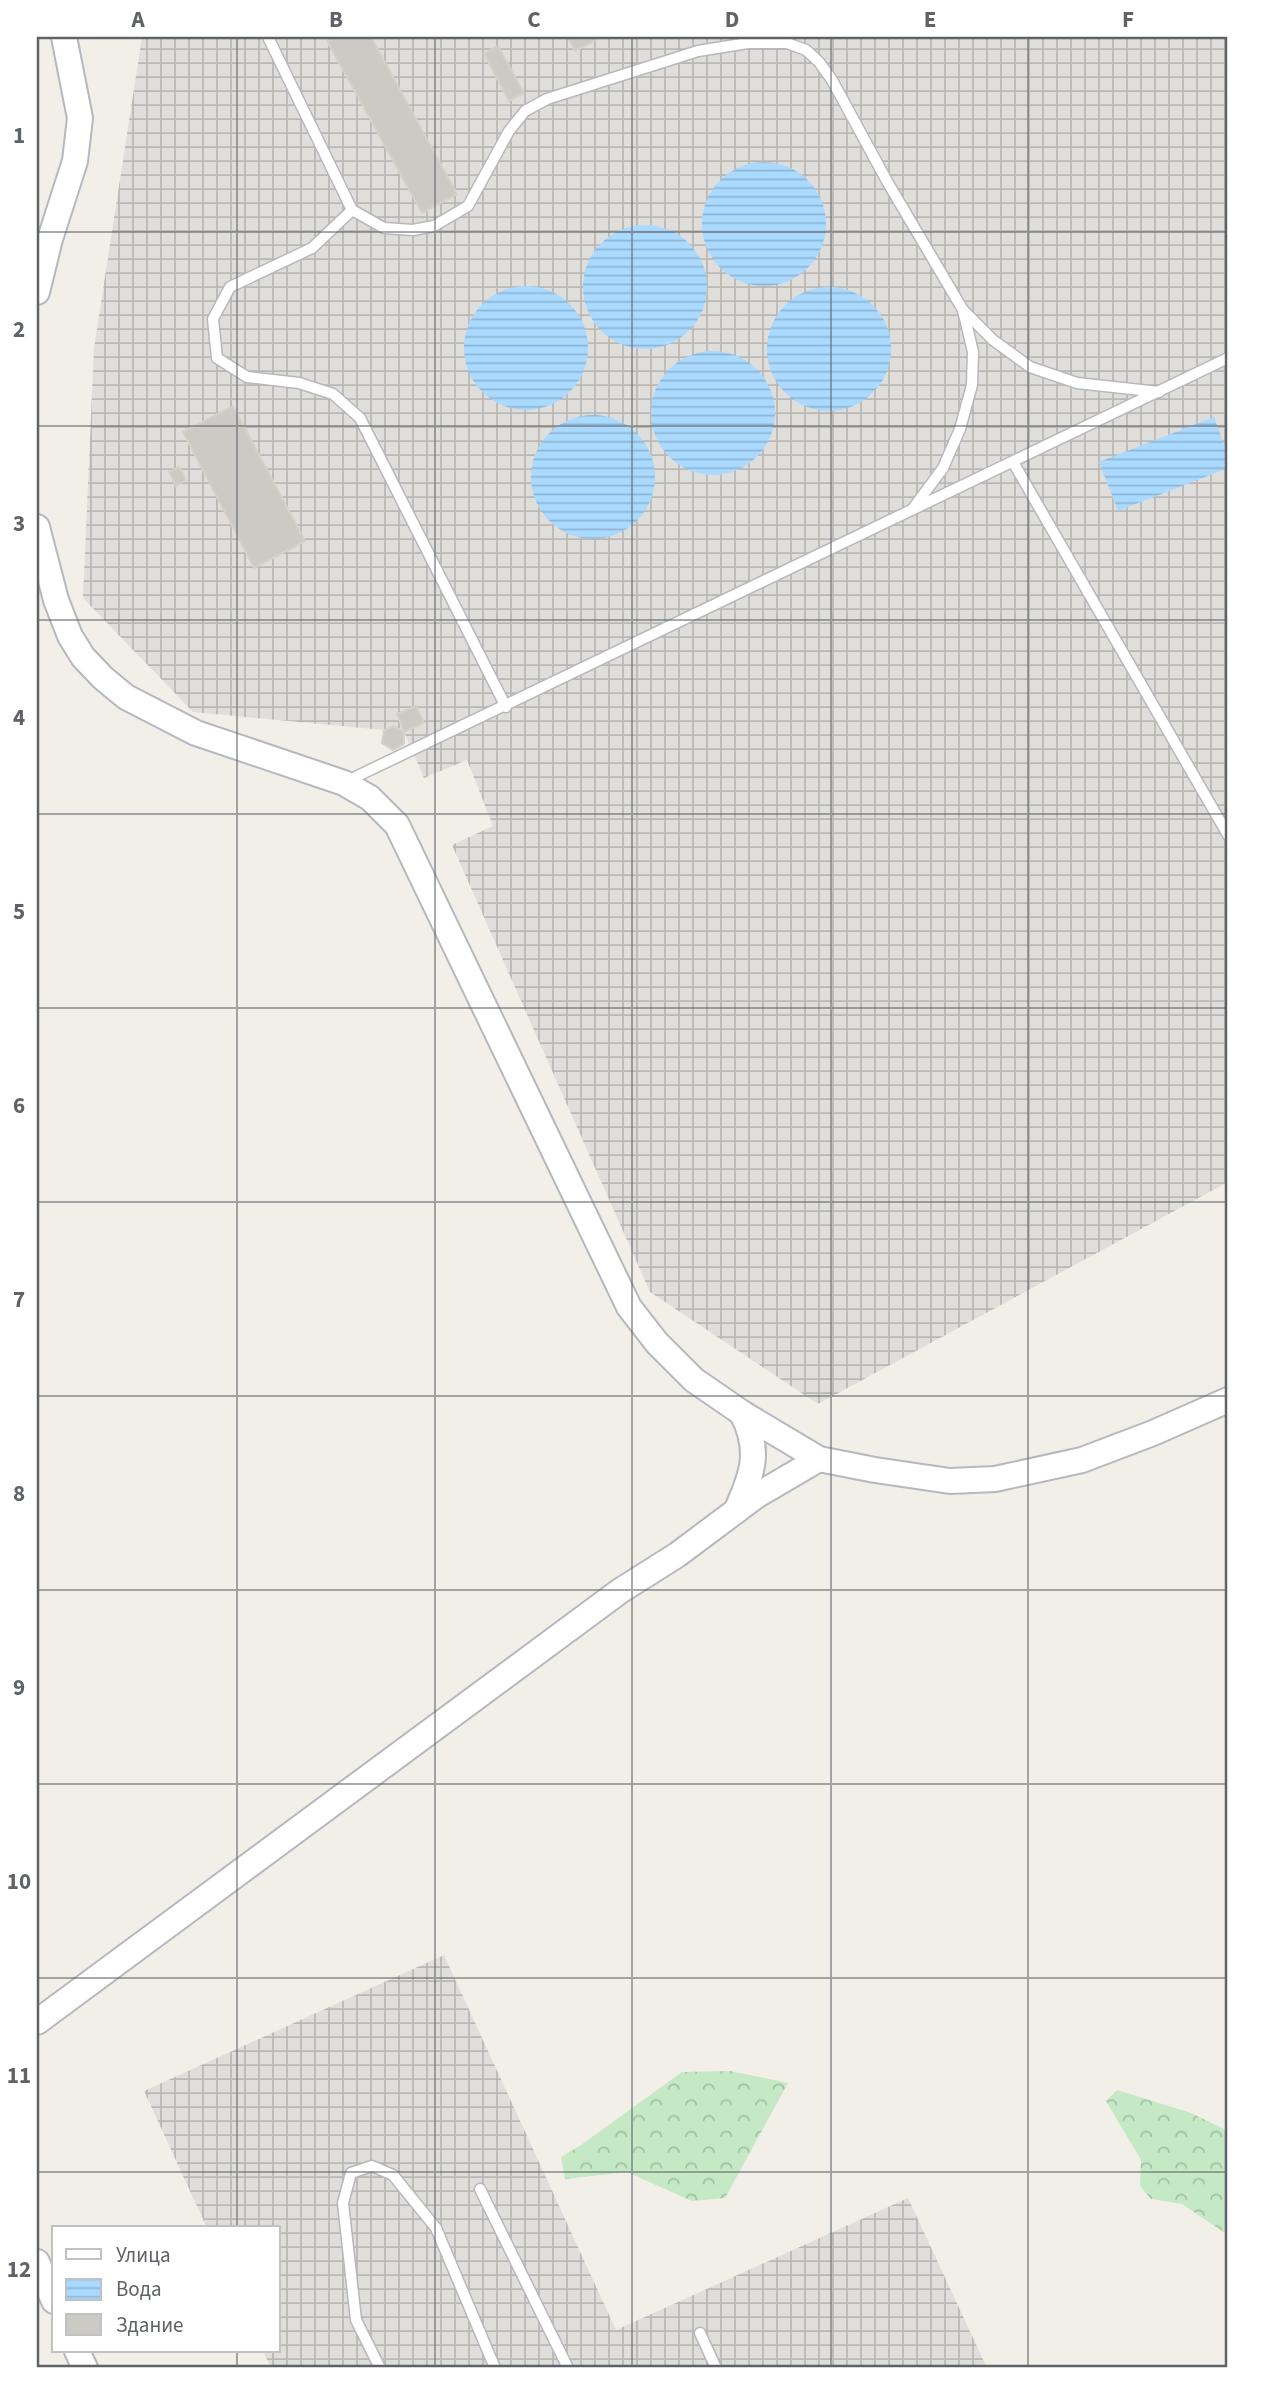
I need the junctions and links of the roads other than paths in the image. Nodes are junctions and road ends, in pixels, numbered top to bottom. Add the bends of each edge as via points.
1 (64, 37) edge
2 (268, 37) edge
3 (352, 210) junction
4 (37, 292) edge
5 (963, 310) junction
6 (1228, 358) edge
7 (1159, 392) junction
8 (1013, 462) junction
9 (911, 512) junction
10 (37, 527) edge
11 (506, 706) junction
12 (344, 783) junction
13 (1228, 835) edge
14 (1228, 1400) edge
15 (742, 1413) junction
16 (819, 1458) junction
17 (736, 1510) junction
18 (37, 2022) edge
19 (480, 2189) dead end
20 (37, 2262) edge
21 (52, 2296) edge
22 (700, 2333) dead end
23 (77, 2352) edge
24 (85, 2368) edge
25 (380, 2368) edge
26 (495, 2368) edge
27 (568, 2368) edge
28 (716, 2368) edge

1 - 4 street via 80,118 75,161
2 - 3 lane
3 - 5 lane via 384,228 434,226 468,206 509,131 525,111 547,99 698,51 787,43 806,50 832,80
3 - 11 lane via 312,248 230,287 213,320 217,358 247,377 299,383 333,394 360,418
5 - 7 lane via 1030,367 1077,383
5 - 9 lane via 973,352 972,385 943,468
6 - 7 lane
7 - 8 lane
8 - 9 lane
8 - 13 lane
9 - 11 lane
10 - 12 street via 70,635 103,678 126,697 196,733
11 - 12 lane
12 - 15 street via 370,798 397,825 629,1307 694,1380
14 - 16 street via 1082,1460 995,1479 950,1481
15 - 16 street
15 - 17 street via 751,1432 752,1466
16 - 17 street
17 - 18 street
19 - 27 lane
20 - 21 street
22 - 28 lane
23 - 24 street
25 - 26 lane via 356,2320 343,2203 351,2174 372,2166 393,2175 436,2228

